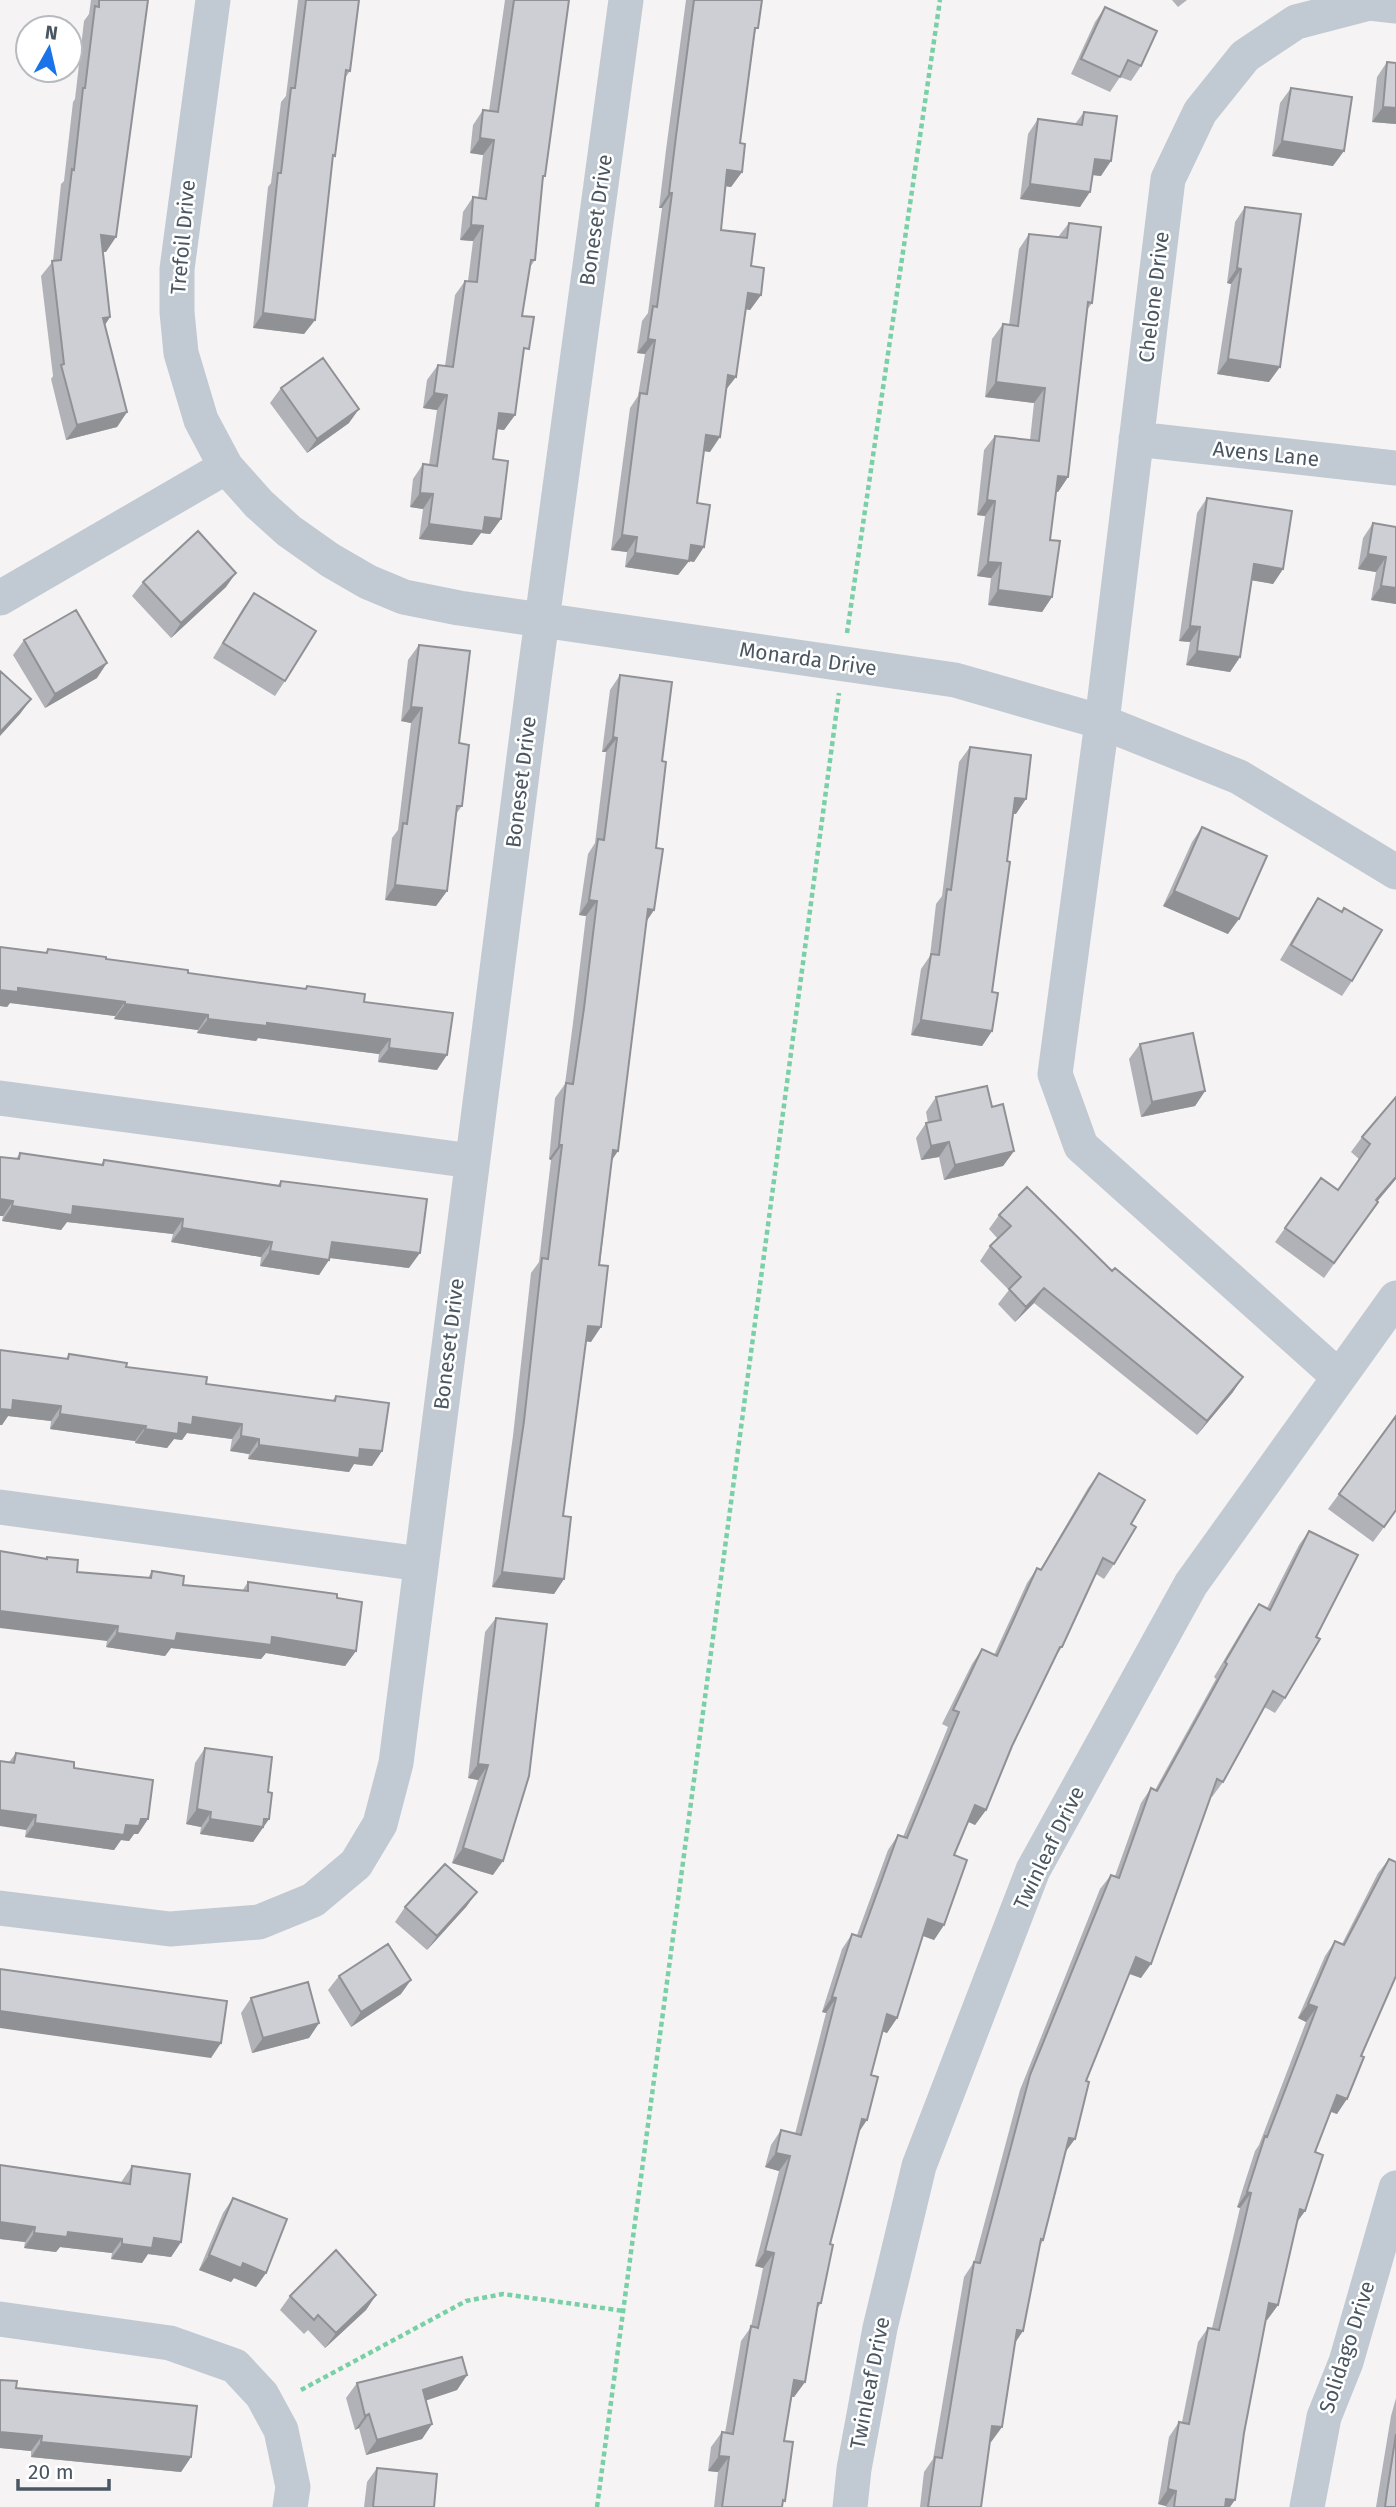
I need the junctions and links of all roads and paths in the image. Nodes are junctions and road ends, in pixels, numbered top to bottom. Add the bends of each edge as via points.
1 (212, 0) edge
2 (625, 0) edge
3 (940, 0) edge
4 (1396, 6) edge
5 (1136, 439) junction
6 (226, 467) junction
7 (1396, 468) edge
8 (0, 598) edge
9 (541, 621) junction
10 (843, 664) junction
11 (1102, 722) junction
12 (1396, 872) edge
13 (0, 1098) edge
14 (472, 1161) junction
15 (1396, 1298) edge
16 (1339, 1377) junction
17 (0, 1507) edge
18 (421, 1564) junction
19 (0, 1908) edge
20 (1396, 2188) edge
21 (624, 2311) junction
22 (0, 2319) edge
23 (301, 2390) dead end
24 (290, 2507) edge
25 (597, 2507) edge
26 (850, 2507) edge
27 (1307, 2507) edge

1 - 6 street, Trefoil Drive via 177,269 177,312 181,352 201,421
2 - 9 street, Boneset Drive
3 - 10 path
4 - 5 street, Chelone Drive via 1369,3 1296,22 1245,56 1200,112 1168,179
5 - 7 street, Avens Lane
5 - 11 street, Chelone Drive
6 - 8 street
6 - 9 street, Monarda Drive via 289,531 368,582 404,597
9 - 10 street, Monarda Drive
9 - 14 street, Boneset Drive
10 - 11 street, Monarda Drive via 954,680
10 - 21 path
11 - 12 street, Monarda Drive via 1239,777
11 - 16 street, Chelone Drive via 1055,1074 1081,1146
13 - 14 street
14 - 18 street, Boneset Drive
15 - 16 street, Twinleaf Drive
16 - 26 street, Twinleaf Drive via 1191,1584 1033,1870 919,2166 880,2328
17 - 18 street
18 - 19 street, Boneset Drive via 396,1763 380,1824 356,1864 313,1900 259,1922 170,1929
20 - 27 street, Solidago Drive via 1346,2362 1324,2417
21 - 23 path via 503,2294 466,2301
21 - 25 path
22 - 24 street via 170,2343 235,2366 262,2395 281,2430 293,2487

